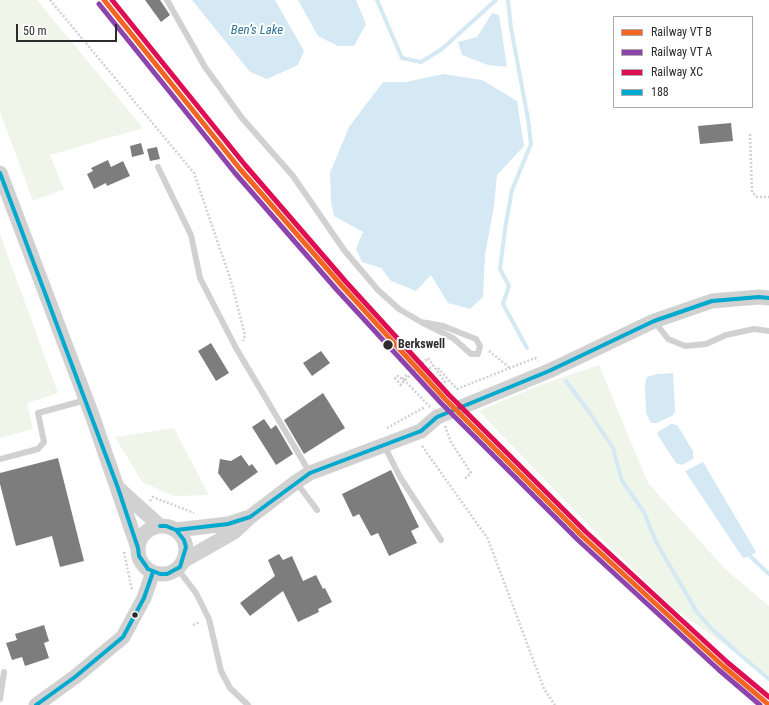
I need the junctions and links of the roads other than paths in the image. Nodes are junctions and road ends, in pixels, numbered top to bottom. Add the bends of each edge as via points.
1 (167, 0) edge
2 (158, 167) dead end
3 (0, 173) edge
4 (769, 298) edge
5 (654, 321) junction
6 (422, 322) junction
7 (769, 331) edge
8 (86, 400) junction
9 (464, 406) tunnel mouth
10 (438, 417) tunnel mouth
11 (384, 445) junction
12 (0, 459) edge
13 (310, 473) junction
14 (296, 482) junction
15 (118, 488) junction
16 (317, 510) dead end
17 (250, 517) junction
18 (160, 526) junction
19 (176, 530) junction
20 (441, 540) dead end
21 (138, 548) junction
22 (180, 565) junction
23 (153, 572) junction
24 (4, 672) dead end
25 (0, 699) edge
26 (36, 705) edge
27 (248, 705) edge

1 - 6 lane via 205,67 242,118 293,176 344,250 378,290 399,309
2 - 13 lane via 191,236 200,278 236,348
3 - 8 street
4 - 5 street via 712,301
5 - 7 lane via 668,339 685,346 706,344 726,335 754,329
5 - 9 street via 544,367
6 - 6 lane via 443,326 476,339 480,346 478,354 471,354 453,338
8 - 12 lane via 38,413 44,442 38,449
8 - 15 street
10 - 11 street via 421,432
11 - 13 street
11 - 20 lane via 400,477
13 - 14 street
14 - 16 lane
14 - 17 street
15 - 18 street
15 - 21 street
17 - 19 street via 228,524
17 - 22 street via 234,532
18 - 19 street
18 - 21 street via 153,527 143,535
19 - 22 street via 186,547
21 - 23 street via 142,564
22 - 23 street via 167,574
22 - 27 lane via 209,619 221,671 230,688
23 - 26 street via 144,598 123,637
24 - 25 lane

